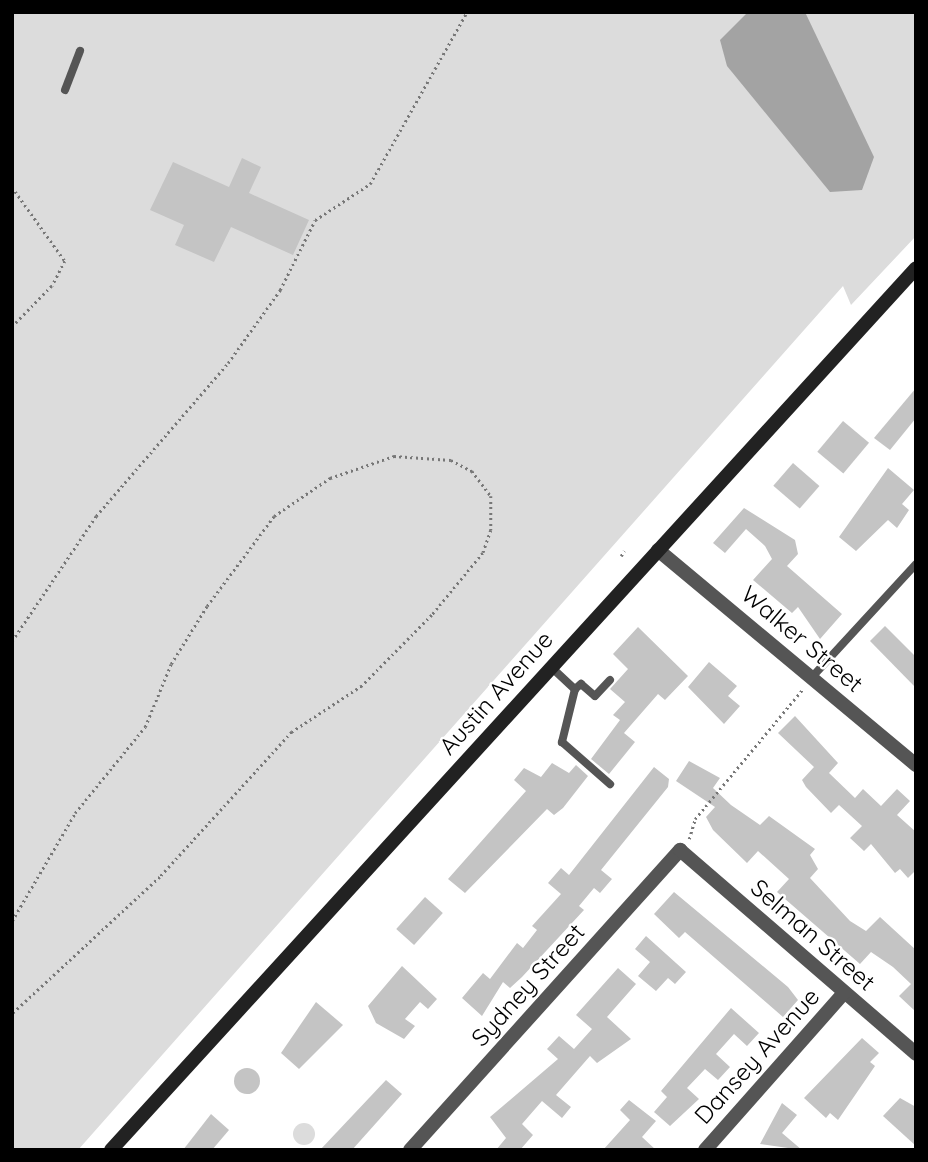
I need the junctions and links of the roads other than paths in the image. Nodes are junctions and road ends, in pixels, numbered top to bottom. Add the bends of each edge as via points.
1 (80, 51) dead end
2 (65, 90) dead end
3 (916, 268) edge
4 (657, 550) junction
5 (916, 564) edge
6 (551, 667) junction
7 (813, 676) junction
8 (610, 680) dead end
9 (575, 689) junction
10 (916, 765) edge
11 (610, 784) dead end
12 (680, 850) joint
13 (844, 993) junction
14 (916, 1054) edge
15 (111, 1150) edge
16 (410, 1150) edge
17 (705, 1150) edge

1 - 2 lane
3 - 4 main road, Austin Avenue
4 - 6 main road, Austin Avenue
4 - 7 street, Walker Street
5 - 7 lane
6 - 9 lane
6 - 15 main road, Austin Avenue
7 - 10 street, Walker Street
8 - 9 lane via 595,696 581,684
9 - 11 lane via 562,742
12 - 13 street, Selman Street
12 - 16 street, Sydney Street
13 - 14 street, Selman Street
13 - 17 street, Dansey Avenue

